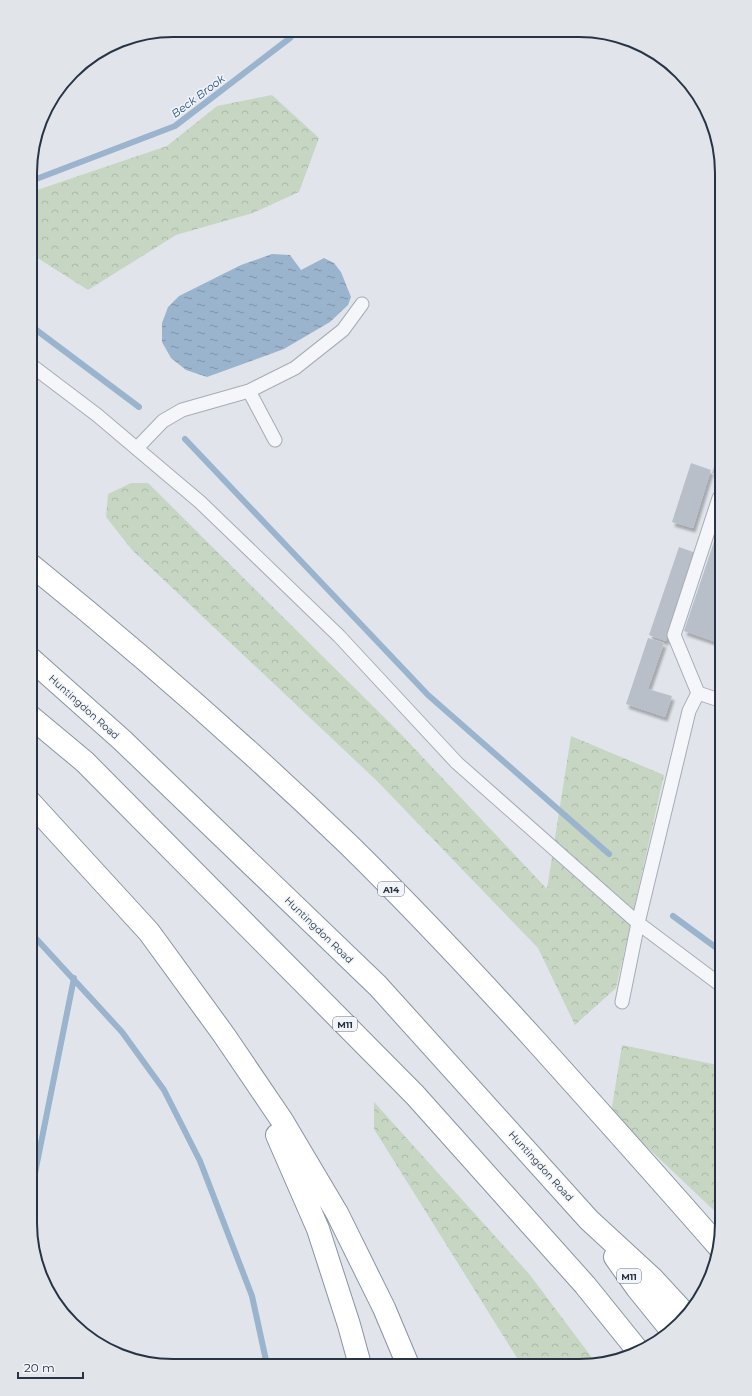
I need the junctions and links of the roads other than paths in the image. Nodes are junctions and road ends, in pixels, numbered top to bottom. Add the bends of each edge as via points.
1 (362, 304) dead end
2 (37, 370) edge
3 (249, 391) junction
4 (275, 440) dead end
5 (137, 448) junction
6 (715, 510) edge
7 (37, 570) edge
8 (37, 664) edge
9 (698, 693) junction
10 (715, 699) edge
11 (37, 722) edge
12 (37, 810) edge
13 (638, 923) junction
14 (715, 981) edge
15 (622, 1002) dead end
16 (224, 1035) junction
17 (589, 1220) junction
18 (714, 1241) edge
19 (683, 1311) edge
20 (668, 1326) edge
21 (634, 1347) edge
22 (358, 1359) edge
23 (405, 1359) edge

1 - 3 lane via 344,330 295,368
2 - 5 lane
3 - 4 lane
3 - 5 lane via 182,410 163,421
5 - 13 lane via 200,502 339,636 457,763
6 - 9 lane via 674,635
7 - 18 highway, A14 via 109,628 237,740 350,847 468,966
8 - 17 highway, Huntingdon Road via 122,740 378,986
9 - 10 lane
9 - 13 lane via 689,711
11 - 21 highway, M11 via 85,762 415,1095 585,1285
12 - 16 highway via 149,932
13 - 14 lane
13 - 15 lane
16 - 22 highway via 277,1136 318,1229
16 - 23 highway via 283,1122 337,1214 384,1308
17 - 19 highway via 652,1278
17 - 20 highway, M11 via 637,1288

